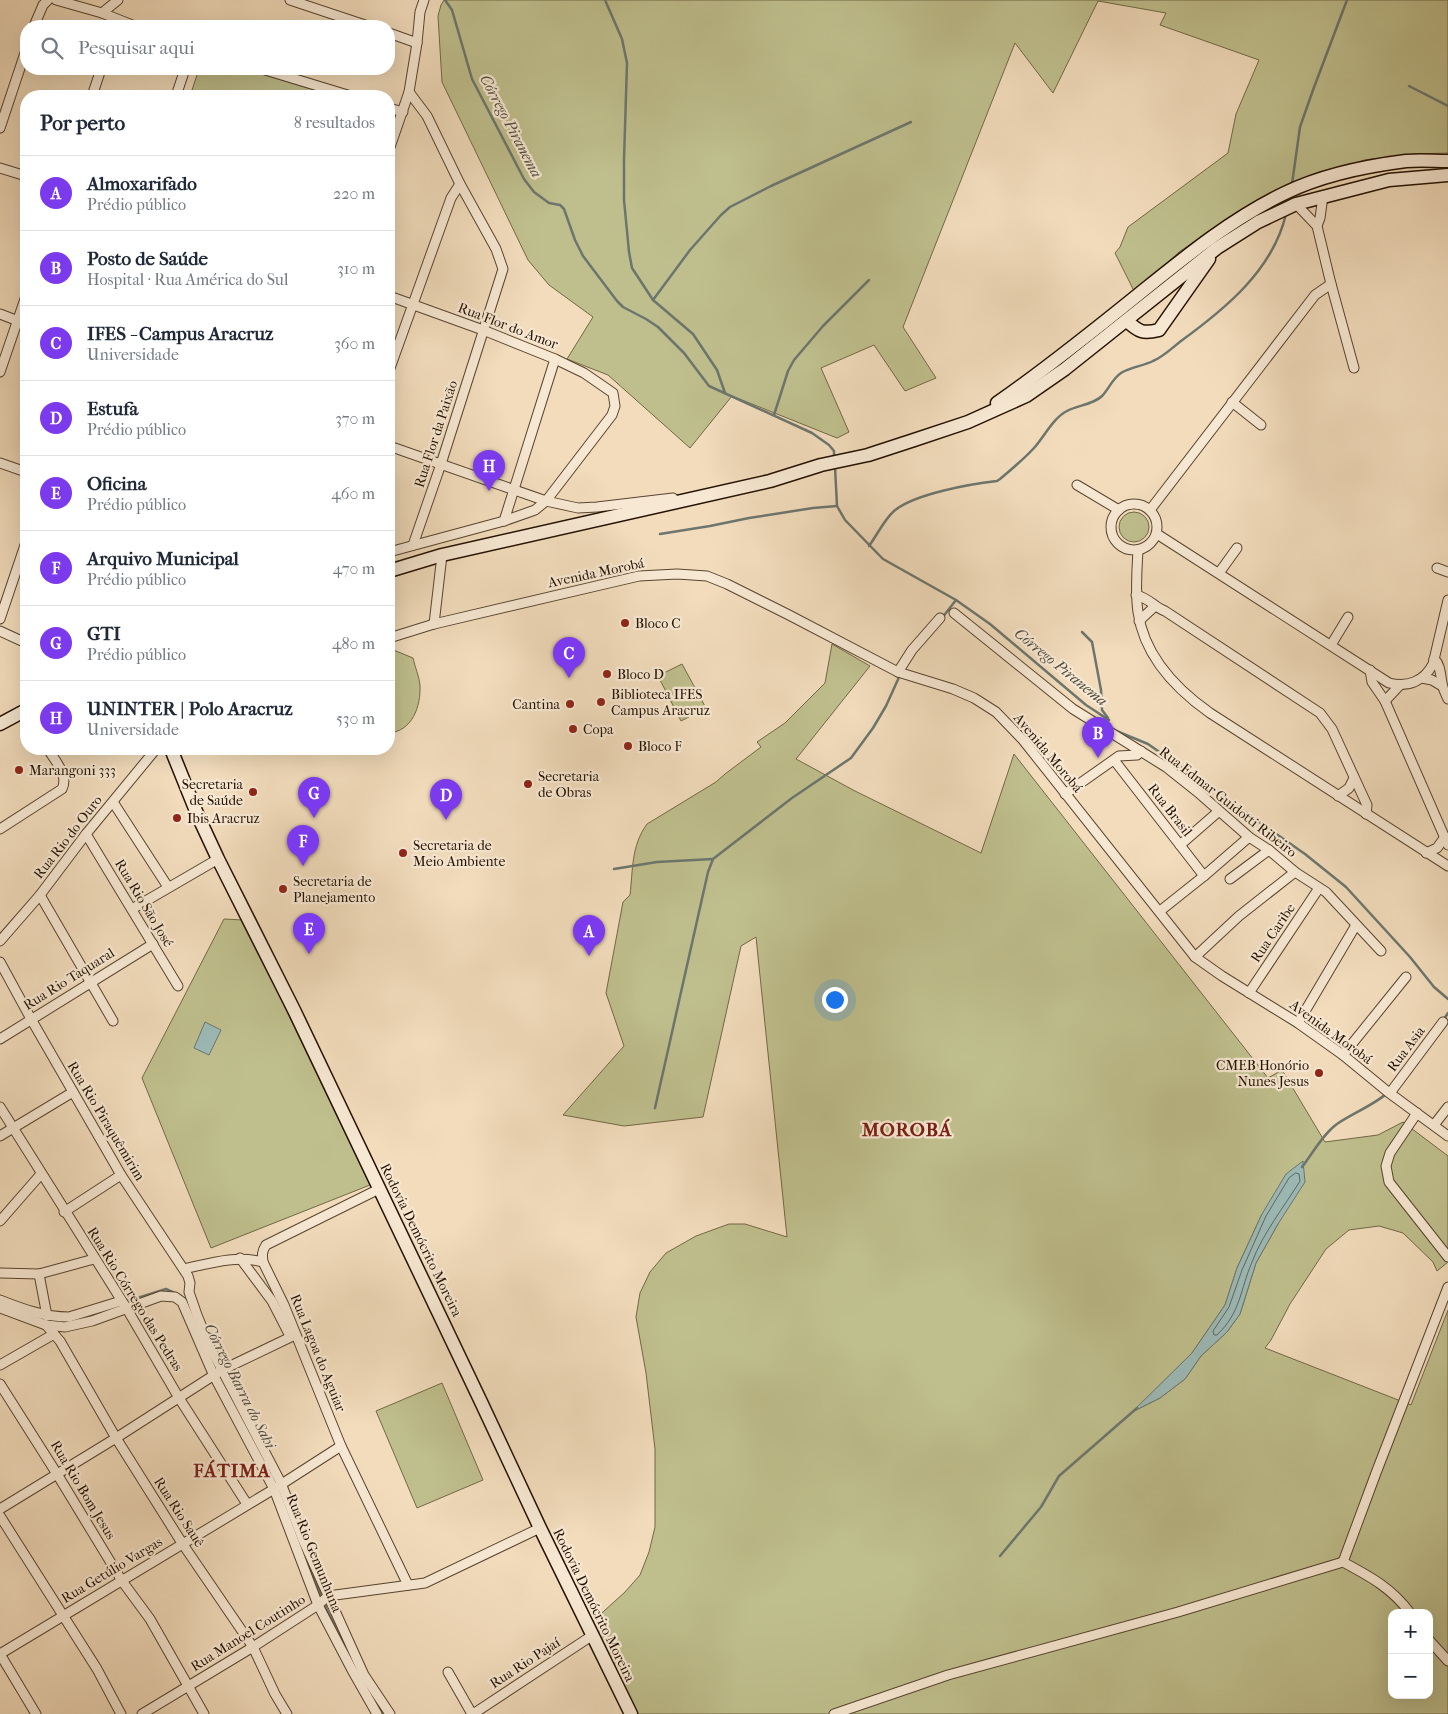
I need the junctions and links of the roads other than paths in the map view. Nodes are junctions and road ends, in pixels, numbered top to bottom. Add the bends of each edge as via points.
1 (48, 0) edge
2 (56, 0) edge
3 (118, 0) edge
4 (290, 0) edge
5 (424, 0) edge
6 (102, 13) junction
7 (37, 20) edge
8 (112, 20) edge
9 (350, 20) edge
10 (395, 35) edge
11 (418, 43) junction
12 (20, 68) edge
13 (99, 75) edge
14 (183, 75) edge
15 (282, 75) edge
16 (94, 90) edge
17 (178, 90) edge
18 (331, 90) edge
19 (409, 92) junction
20 (395, 110) edge
21 (403, 112) junction
22 (0, 128) edge
23 (395, 134) edge
24 (1448, 161) edge
25 (0, 168) edge
26 (20, 174) edge
27 (1448, 175) edge
28 (460, 184) junction
29 (1323, 196) junction
30 (1296, 204) junction
31 (1317, 226) junction
32 (1217, 248) junction
33 (1161, 276) junction
34 (1331, 284) junction
35 (395, 298) edge
36 (412, 304) junction
37 (0, 314) edge
38 (20, 321) edge
39 (1127, 322) junction
40 (20, 327) edge
41 (483, 330) junction
42 (395, 354) edge
43 (555, 359) junction
44 (1354, 368) dead end
45 (0, 372) edge
46 (1232, 402) junction
47 (968, 422) junction
48 (1261, 425) dead end
49 (395, 448) edge
50 (0, 463) edge
51 (441, 464) junction
52 (20, 470) edge
53 (1077, 485) dead end
54 (515, 490) junction
55 (546, 501) junction
56 (682, 501) junction
57 (1119, 510) junction
58 (1150, 510) junction
59 (504, 521) junction
60 (1157, 534) junction
61 (412, 545) junction
62 (1237, 548) dead end
63 (395, 550) edge
64 (1138, 550) junction
65 (442, 555) junction
66 (20, 564) edge
67 (1437, 568) dead end
68 (395, 569) edge
69 (1448, 572) edge
70 (1220, 573) junction
71 (1136, 595) junction
72 (1448, 600) edge
73 (1154, 607) junction
74 (954, 613) dead end
75 (1348, 617) dead end
76 (940, 618) dead end
77 (0, 619) edge
78 (1140, 621) junction
79 (434, 624) junction
80 (0, 631) edge
81 (395, 636) edge
82 (20, 640) edge
83 (1332, 645) junction
84 (1434, 659) junction
85 (1370, 670) junction
86 (898, 672) junction
87 (1422, 678) junction
88 (1400, 685) junction
89 (1442, 686) junction
90 (1448, 699) edge
91 (1385, 701) junction
92 (20, 715) edge
93 (0, 724) edge
94 (1141, 751) junction
95 (52, 755) edge
96 (151, 755) edge
97 (166, 755) edge
98 (173, 755) edge
99 (1114, 760) junction
100 (183, 778) junction
101 (1354, 778) junction
102 (1065, 794) junction
103 (1338, 796) junction
104 (113, 802) junction
105 (1220, 811) junction
106 (1366, 814) junction
107 (0, 829) edge
108 (86, 834) junction
109 (1249, 837) junction
110 (1446, 841) edge
111 (1180, 845) junction
112 (1269, 850) junction
113 (1426, 853) junction
114 (218, 859) junction
115 (1448, 866) edge
116 (1295, 872) junction
117 (1204, 876) junction
118 (1230, 879) dead end
119 (168, 888) junction
120 (1319, 888) junction
121 (40, 895) junction
122 (132, 909) junction
123 (1160, 911) junction
124 (1356, 925) junction
125 (0, 941) edge
126 (153, 944) junction
127 (1381, 951) dead end
128 (1195, 956) junction
129 (0, 962) edge
130 (1406, 977) dead end
131 (90, 983) junction
132 (178, 986) dead end
133 (1249, 993) junction
134 (31, 1019) junction
135 (113, 1021) dead end
136 (1298, 1022) junction
137 (1443, 1022) dead end
138 (0, 1039) edge
139 (1343, 1055) junction
140 (73, 1092) junction
141 (1390, 1093) junction
142 (0, 1107) edge
143 (1448, 1107) edge
144 (1417, 1112) junction
145 (1434, 1125) junction
146 (14, 1128) junction
147 (0, 1136) edge
148 (1448, 1136) edge
149 (41, 1174) junction
150 (121, 1176) junction
151 (380, 1189) junction
152 (64, 1212) junction
153 (0, 1221) edge
154 (1448, 1257) edge
155 (240, 1258) junction
156 (94, 1260) junction
157 (263, 1262) junction
158 (184, 1269) junction
159 (0, 1273) edge
160 (39, 1274) junction
161 (1448, 1287) edge
162 (189, 1292) joint
163 (0, 1300) edge
164 (121, 1301) junction
165 (0, 1308) edge
166 (127, 1309) junction
167 (47, 1320) junction
168 (54, 1334) junction
169 (293, 1336) junction
170 (0, 1366) edge
171 (218, 1373) junction
172 (0, 1384) edge
173 (179, 1398) junction
174 (116, 1438) junction
175 (341, 1446) junction
176 (58, 1474) junction
177 (278, 1486) junction
178 (247, 1504) junction
179 (0, 1509) edge
180 (0, 1516) edge
181 (540, 1528) junction
182 (182, 1543) junction
183 (1343, 1562) junction
184 (122, 1581) junction
185 (408, 1586) junction
186 (328, 1596) junction
187 (318, 1605) junction
188 (1407, 1609) edge
189 (64, 1615) junction
190 (592, 1635) junction
191 (1433, 1644) edge
192 (253, 1647) junction
193 (0, 1654) edge
194 (1448, 1661) edge
195 (448, 1672) dead end
196 (188, 1686) junction
197 (36, 1714) edge
198 (121, 1714) edge
199 (142, 1714) edge
200 (204, 1714) edge
201 (287, 1714) edge
202 (376, 1714) edge
203 (390, 1714) edge
204 (472, 1714) edge
205 (631, 1714) edge
206 (834, 1714) edge

1 - 7 street
2 - 6 street
3 - 6 street
4 - 9 street
5 - 11 street
6 - 8 street
10 - 11 street
11 - 19 street
12 - 22 street
13 - 16 street
14 - 17 street
15 - 18 street
19 - 21 street
19 - 28 street, Rua Flor da Paixão via 427,116
20 - 21 street
21 - 23 street
24 - 33 main road via 1407,161 1340,173 1286,193 1201,244
25 - 26 street
27 - 29 main road via 1389,180
28 - 36 street via 451,198
28 - 41 street, Rua Flor da Paixão via 496,249 503,269
29 - 30 main road
29 - 31 street
30 - 31 street
30 - 32 main road via 1258,222
31 - 34 street
32 - 39 main road
32 - 39 main road via 1159,330 1138,331
33 - 39 main road via 1126,315
33 - 47 main road via 1028,381
34 - 44 street
34 - 46 street via 1315,295
35 - 36 street, Rua Flor do Amor
36 - 41 street, Rua Flor do Amor
36 - 42 street
37 - 38 street
39 - 47 main road via 1026,396
40 - 45 street
41 - 43 street, Rua Flor do Amor
41 - 51 street, Rua Flor da Paixão
43 - 54 street
43 - 55 street, Rua Flor do Amor via 584,373 612,393 615,406 612,415
46 - 48 street
46 - 58 street
47 - 56 main road via 868,455
49 - 51 street
50 - 52 street
51 - 54 street
51 - 61 street, Rua Flor da Paixão
53 - 57 street
54 - 55 street
54 - 59 street
55 - 56 street via 578,508 673,498
55 - 59 street via 535,510
56 - 65 main road
57 - 58 street via 1137,504
57 - 64 street via 1112,521 1114,540 1125,548
58 - 60 street via 1157,521
59 - 61 street
60 - 64 street via 1150,545
60 - 70 street
61 - 63 street
62 - 70 street
64 - 71 street
65 - 68 main road
65 - 79 street
66 - 77 street
67 - 69 street
70 - 83 street
71 - 73 street via 1151,601
71 - 78 street
72 - 84 street
73 - 78 street
73 - 101 street via 1320,713 1332,730
74 - 94 street, Rua Edmar Guidotti Ribeiro via 1072,709
75 - 83 street
76 - 86 street
78 - 103 street via 1151,651 1168,676 1188,696
79 - 81 street, Avenida Morobá
79 - 86 street, Avenida Morobá via 639,576 707,576 789,614
80 - 82 street
83 - 85 street
84 - 87 street
84 - 89 street via 1438,662
85 - 88 street via 1389,683
85 - 91 street via 1372,682
86 - 102 street, Avenida Morobá via 953,688 996,712 1023,740
87 - 88 street
87 - 89 street
88 - 91 street
89 - 90 street
91 - 110 street
92 - 93 main road
94 - 99 street via 1137,755 1119,756
94 - 105 street, Rua Edmar Guidotti Ribeiro
95 - 107 street via 65,782 57,793
96 - 104 street, Rua Rio do Ouro
97 - 100 main road, Rodovia Demócrito Moreira
98 - 100 main road, Rodovia Demócrito Moreira
99 - 102 street
99 - 111 street, Rua Brasil
100 - 114 main road, Rodovia Demócrito Moreira
101 - 103 street
101 - 106 street via 1367,805
102 - 123 street, Avenida Morobá
103 - 106 street
104 - 108 street, Rua Rio do Ouro
104 - 119 street
105 - 109 street, Rua Edmar Guidotti Ribeiro
105 - 111 street
106 - 113 street
108 - 121 street, Rua Rio do Ouro
108 - 122 street, Rua Rio São José
109 - 112 street, Rua Edmar Guidotti Ribeiro
109 - 117 street
110 - 113 street
111 - 117 street, Rua Brasil
112 - 116 street, Rua Edmar Guidotti Ribeiro
112 - 118 street
113 - 115 street
114 - 119 street
114 - 151 main road, Rodovia Demócrito Moreira
116 - 120 street, Rua Edmar Guidotti Ribeiro
116 - 128 street
117 - 123 street
119 - 122 street
120 - 124 street, Rua Edmar Guidotti Ribeiro
120 - 133 street, Rua Caribe
121 - 125 street, Rua Rio do Ouro
121 - 131 street
122 - 126 street, Rua Rio São José
123 - 128 street, Avenida Morobá
124 - 127 street, Rua Edmar Guidotti Ribeiro
124 - 136 street
126 - 131 street, Rua Rio Taquaral
126 - 132 street, Rua Rio São José
128 - 133 street, Avenida Morobá
129 - 134 street, Rua Rio Piraquêmirim
130 - 139 street
131 - 134 street, Rua Rio Taquaral
131 - 135 street
133 - 136 street, Avenida Morobá
134 - 138 street, Rua Rio Taquaral
134 - 140 street, Rua Rio Piraquêmirim
136 - 139 street, Avenida Morobá
137 - 141 street, Rua Asia
139 - 141 street, Avenida Morobá
140 - 146 street
140 - 150 street, Rua Rio Piraquêmirim
141 - 144 street, Avenida Morobá
142 - 146 street, Rua Rio Córrego das Pedras
143 - 145 street
144 - 145 street, Avenida Morobá
144 - 154 street via 1390,1153 1386,1166 1389,1182
145 - 148 street, Avenida Morobá
146 - 147 street
146 - 149 street, Rua Rio Córrego das Pedras
149 - 152 street, Rua Rio Córrego das Pedras
149 - 153 street
150 - 152 street
150 - 158 street, Rua Rio Piraquêmirim
151 - 157 street via 266,1245
151 - 181 main road, Rodovia Demócrito Moreira
152 - 156 street, Rua Rio Córrego das Pedras
155 - 157 street
155 - 158 street
155 - 169 street
156 - 160 street
156 - 164 street, Rua Rio Córrego das Pedras
157 - 169 street, Rua Lagoa do Aguiar via 284,1305
158 - 162 street, Rua Rio Piraquêmirim via 190,1283
159 - 160 street
160 - 167 street
161 - 183 street
162 - 171 street, Rua Rio Gemunhuna
163 - 167 street, Rua Rio Gemunhuna
164 - 166 street, Rua Rio Córrego das Pedras
164 - 167 street, Rua Rio Gemunhuna via 69,1317
165 - 167 street, Rua Rio Gemunhuna
166 - 167 street, Rua Rio Gemunhuna via 65,1327
166 - 171 street, Rua Rio Gemunhuna via 161,1296 175,1297 182,1302
166 - 173 street, Rua Rio Córrego das Pedras
167 - 168 street, Rua Rio Sauê
168 - 170 street
168 - 174 street, Rua Rio Sauê
169 - 171 street
169 - 175 street, Rua Lagoa do Aguiar
171 - 173 street
171 - 177 street, Rua Rio Gemunhuna
172 - 176 street, Rua Rio Bom Jesus
173 - 174 street
173 - 178 street, Rua Rio Córrego das Pedras
174 - 176 street
174 - 182 street, Rua Rio Sauê
175 - 177 street, Rua Getúlio Vargas
175 - 185 street, Rua Lagoa do Aguiar
176 - 179 street
176 - 184 street, Rua Rio Bom Jesus
177 - 178 street, Rua Getúlio Vargas
177 - 186 street, Rua Rio Gemunhuna
177 - 187 street, Rua Rio Gemunhuna
178 - 182 street, Rua Getúlio Vargas
180 - 189 street
181 - 185 street via 426,1583
181 - 190 main road, Rodovia Demócrito Moreira
182 - 184 street, Rua Getúlio Vargas
182 - 192 street, Rua Rio Sauê
183 - 188 street via 1380,1582
183 - 206 street via 948,1676
184 - 189 street, Rua Getúlio Vargas
184 - 196 street, Rua Rio Bom Jesus via 150,1619
185 - 186 street
186 - 187 street, Rua Manoel Coutinho
186 - 203 street, Rua Rio Gemunhuna via 364,1675
187 - 192 street, Rua Manoel Coutinho
187 - 202 street, Rua Rio Gemunhuna
189 - 193 street, Rua Getúlio Vargas
189 - 198 street
190 - 204 street, Rua Rio Pajaí
190 - 205 main road, Rodovia Demócrito Moreira
191 - 194 street
192 - 196 street, Rua Manoel Coutinho
192 - 201 street, Rua Rio Sauê
193 - 197 street
195 - 204 street
196 - 199 street, Rua Manoel Coutinho
196 - 200 street, Rua Rio Bom Jesus

